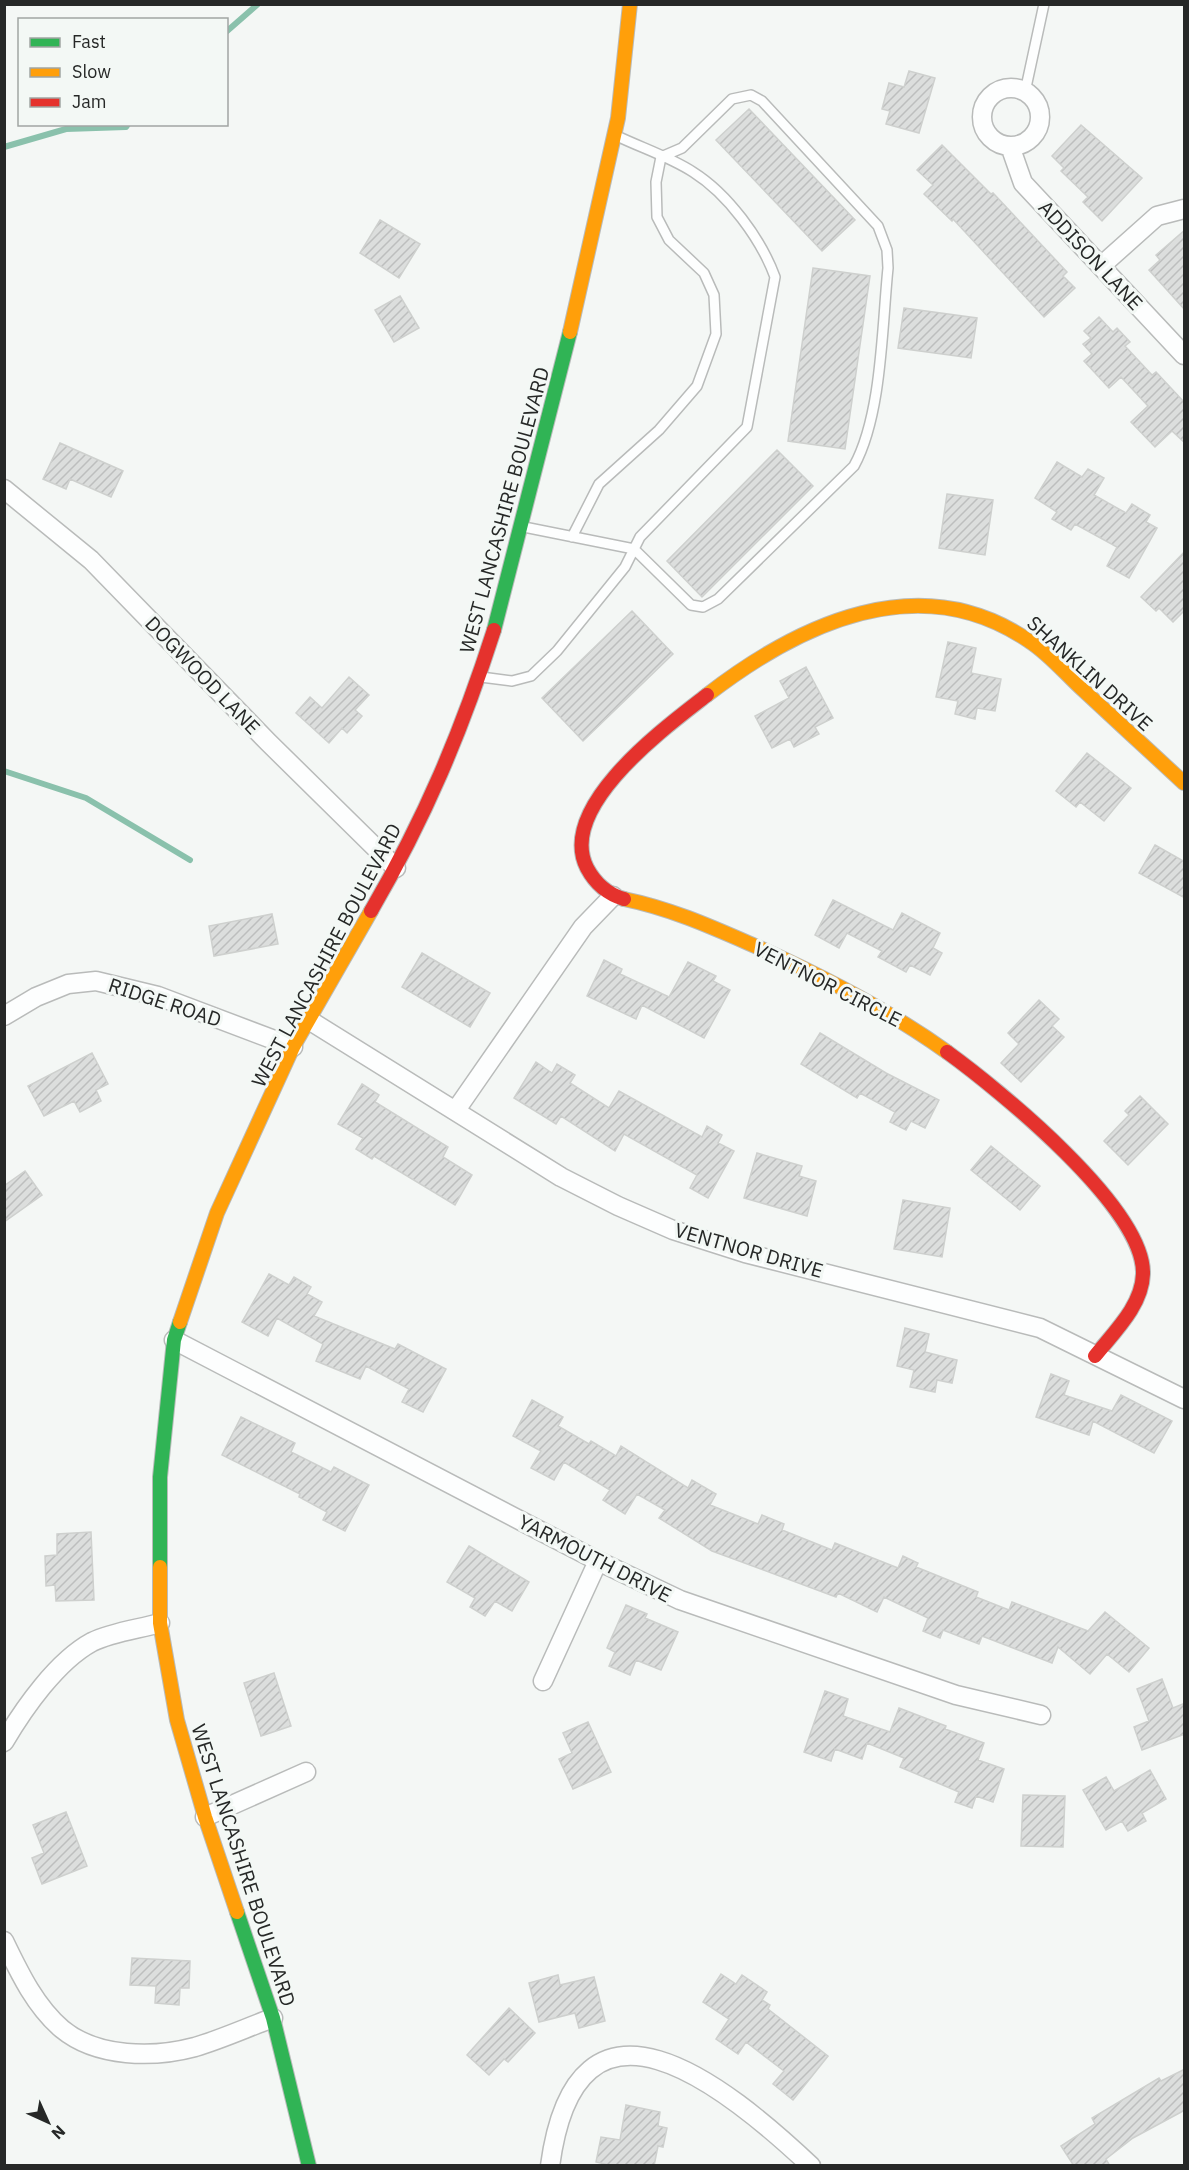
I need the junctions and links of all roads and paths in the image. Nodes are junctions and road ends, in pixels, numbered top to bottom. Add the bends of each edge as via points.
1 (630, 4) edge
2 (1044, 4) edge
3 (1025, 92) junction
4 (614, 135) junction
5 (1010, 146) junction
6 (661, 157) junction
7 (1185, 208) edge
8 (1101, 266) junction
9 (1185, 356) edge
10 (4, 489) edge
11 (521, 527) junction
12 (572, 537) junction
13 (634, 549) junction
14 (479, 677) junction
15 (1185, 783) edge
16 (396, 868) junction
17 (613, 896) junction
18 (4, 1016) edge
19 (309, 1020) junction
20 (293, 1047) junction
21 (456, 1110) junction
22 (174, 1340) junction
23 (1095, 1356) junction
24 (1185, 1399) edge
25 (598, 1561) junction
26 (160, 1623) junction
27 (543, 1681) dead end
28 (1041, 1715) dead end
29 (4, 1742) edge
30 (306, 1772) dead end
31 (205, 1817) junction
32 (4, 1941) edge
33 (273, 2018) junction
34 (309, 2166) edge
35 (550, 2166) edge
36 (811, 2166) edge

1 - 4 main road, WEST LANCASHIRE BOULEVARD
2 - 3 lane
3 - 5 street via 1037,106 1038,125 1028,140
3 - 5 street via 998,92 982,114 986,133 992,140
4 - 6 lane
4 - 11 main road, WEST LANCASHIRE BOULEVARD via 561,372
5 - 8 street, ADDISON LANE via 1023,183
6 - 12 lane via 656,182 657,217 669,240 704,273 714,295 716,334 697,386 659,430 599,484
6 - 13 lane via 694,172 735,210 767,254 775,277 747,428 647,530
6 - 13 lane via 682,148 732,99 751,95 762,101 878,226 887,250 888,268 872,420 854,466 718,599 703,607 691,605
7 - 8 street via 1157,216
8 - 9 street, ADDISON LANE
10 - 16 street, DOGWOOD LANE via 91,560
11 - 12 lane
11 - 14 main road, WEST LANCASHIRE BOULEVARD
12 - 13 lane
13 - 14 lane via 625,567 564,643 531,676 513,681
14 - 16 main road, WEST LANCASHIRE BOULEVARD via 457,740
15 - 17 main road, SHANKLIN DRIVE via 1031,642 1008,627 985,615 932,606 884,608 823,626 765,654 697,703 613,778 583,824 579,844 595,881
16 - 19 main road, WEST LANCASHIRE BOULEVARD
17 - 21 street via 583,927
17 - 23 main road, VENTNOR CIRCLE via 656,904 846,988 947,1050 1034,1124 1083,1172 1133,1238 1140,1254 1140,1290
18 - 20 street, RIDGE ROAD via 68,984 96,981 158,996
19 - 20 main road, WEST LANCASHIRE BOULEVARD
19 - 21 street, VENTNOR DRIVE
20 - 22 main road, WEST LANCASHIRE BOULEVARD via 217,1213
21 - 23 street, VENTNOR DRIVE via 561,1176 673,1230 745,1253 1040,1328
22 - 25 street, YARMOUTH DRIVE
22 - 26 main road, WEST LANCASHIRE BOULEVARD via 160,1477
23 - 24 street, VENTNOR DRIVE
25 - 27 street
25 - 28 street, YARMOUTH DRIVE via 680,1600 956,1695
26 - 29 street via 93,1641 60,1667 32,1699
26 - 31 main road, WEST LANCASHIRE BOULEVARD via 177,1720
30 - 31 street
31 - 33 main road, WEST LANCASHIRE BOULEVARD
32 - 33 street via 28,1989 63,2030 116,2052 157,2054 195,2047
33 - 34 main road, WEST LANCASHIRE BOULEVARD
35 - 36 street via 566,2098 583,2074 603,2060 638,2055 667,2063 713,2085 769,2126

